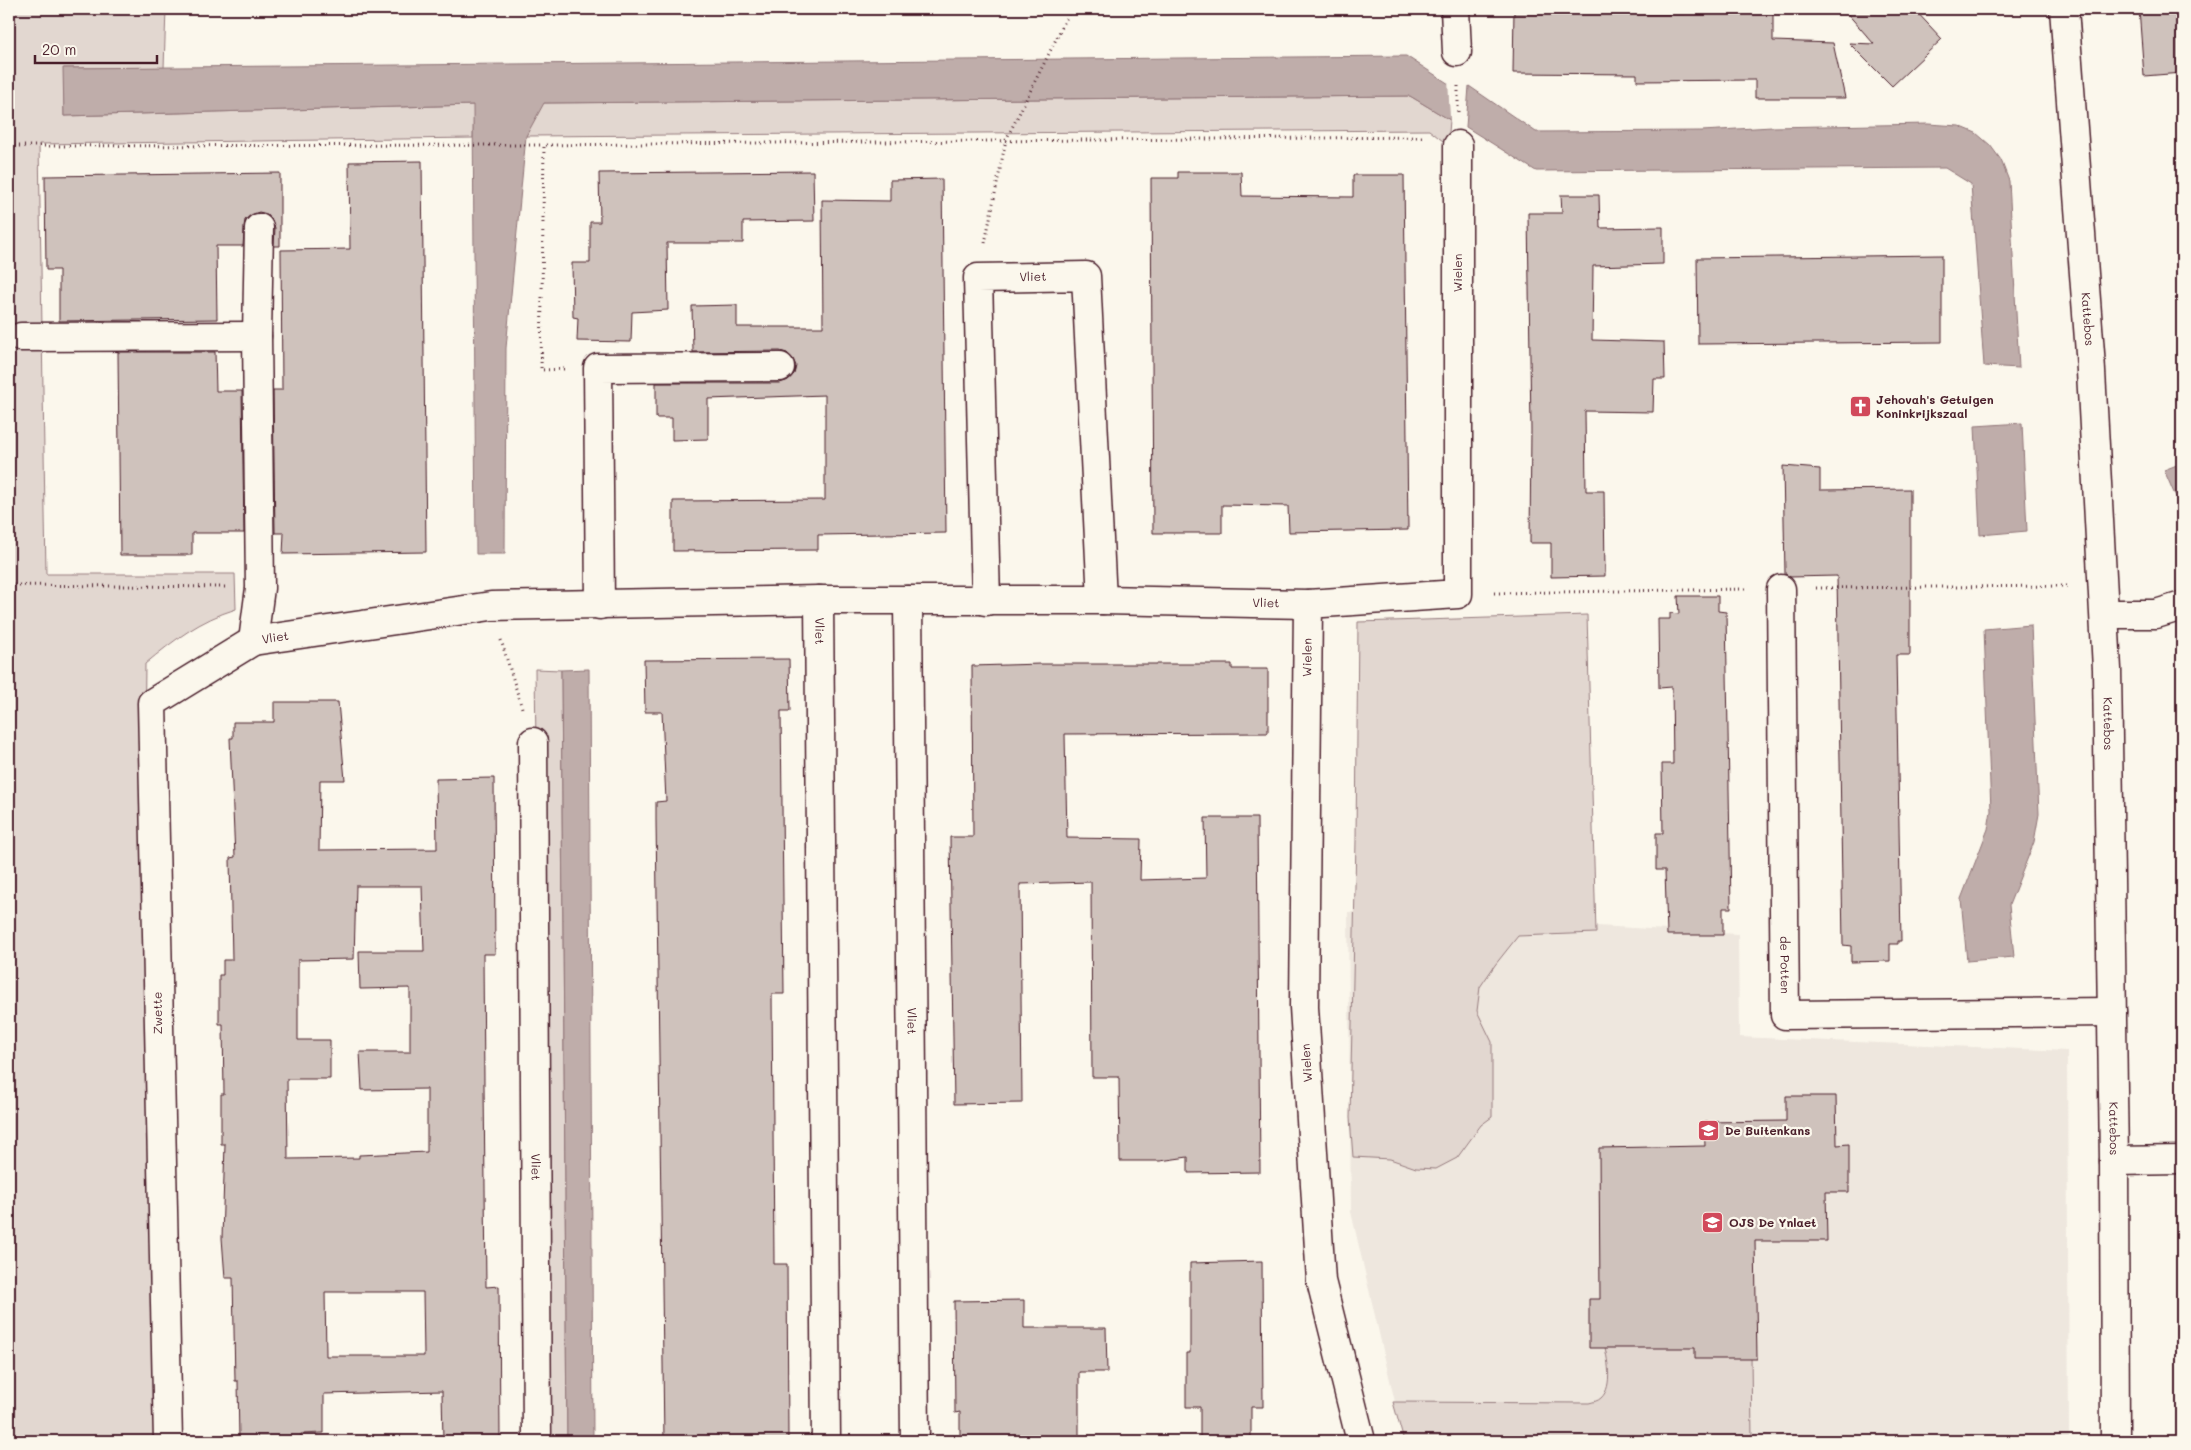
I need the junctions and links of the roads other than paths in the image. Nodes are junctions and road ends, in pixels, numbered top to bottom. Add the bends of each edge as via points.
1 (1455, 9) edge
2 (2064, 9) edge
3 (1457, 52) road end
4 (1458, 145) road end
5 (259, 228) dead end
6 (257, 336) junction
7 (21, 337) dead end
8 (780, 367) dead end
9 (1781, 589) dead end
10 (819, 600) junction
11 (908, 600) junction
12 (1102, 600) junction
13 (986, 601) junction
14 (1308, 604) junction
15 (600, 605) junction
16 (2182, 606) edge
17 (2105, 614) junction
18 (253, 640) junction
19 (533, 742) road end
20 (2112, 1012) junction
21 (2182, 1160) edge
22 (2114, 1161) junction
23 (168, 1441) edge
24 (537, 1441) edge
25 (826, 1441) edge
26 (914, 1441) edge
27 (1361, 1441) edge
28 (2115, 1441) edge

1 - 3 street
2 - 17 street, Kattebos via 2090,353
4 - 14 street, Wielen via 1458,594
5 - 6 street, Vliet
6 - 7 street
6 - 18 street, Vliet via 260,588
8 - 15 street via 598,368
9 - 20 street, de Potten via 1785,1015
10 - 11 street, Vliet
10 - 15 street, Vliet
10 - 25 street, Vliet
11 - 13 street, Vliet
11 - 26 street, Vliet
12 - 13 street, Vliet
12 - 13 street, Vliet via 1086,276 978,278
12 - 14 street, Vliet
14 - 27 street, Wielen via 1304,1007 1321,1281
15 - 18 street, Vliet via 491,606
16 - 17 street via 2156,614
17 - 20 street, Kattebos
18 - 23 street, Zwette via 152,703
19 - 24 street, Vliet
20 - 22 street, Kattebos
21 - 22 street
22 - 28 street, Kattebos

